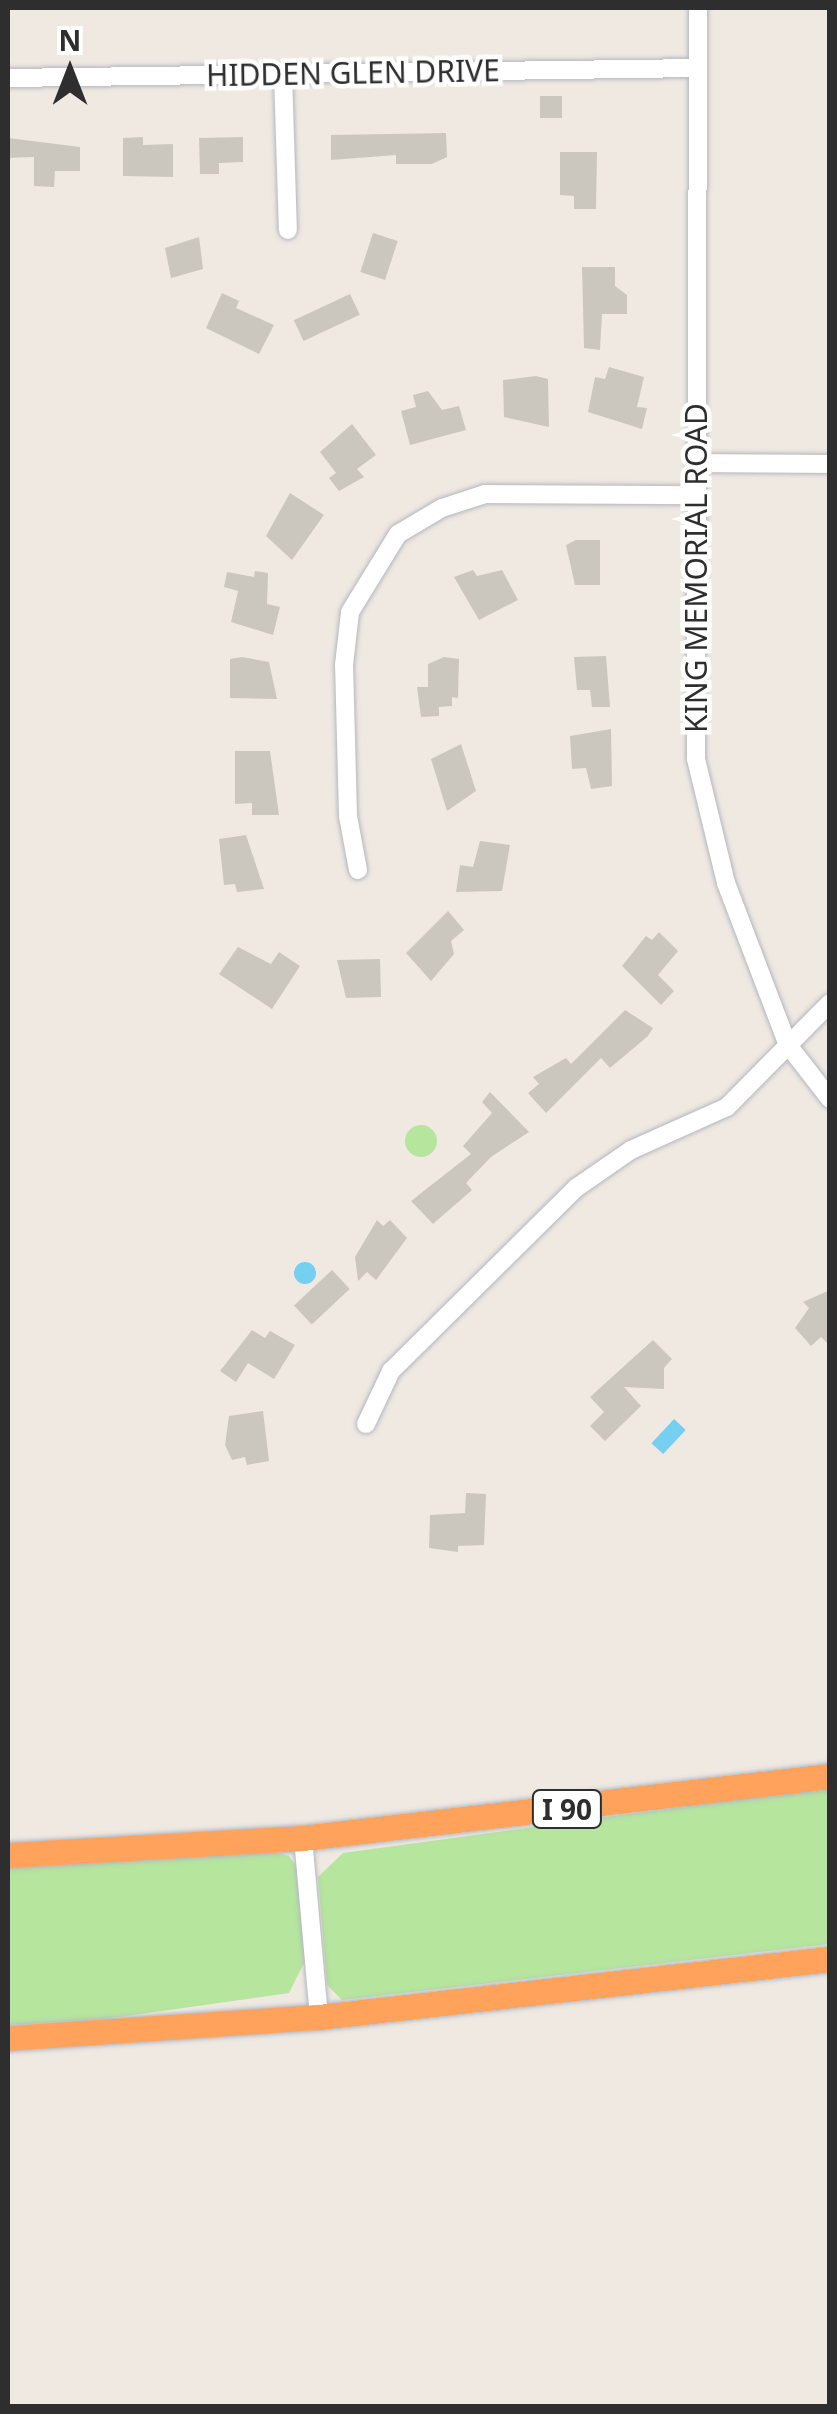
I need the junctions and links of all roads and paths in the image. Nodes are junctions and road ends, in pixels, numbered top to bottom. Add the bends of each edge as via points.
1 (698, 8) edge
2 (698, 68) junction
3 (283, 74) junction
4 (8, 78) edge
5 (288, 230) dead end
6 (695, 463) junction
7 (830, 464) edge
8 (695, 495) junction
9 (358, 870) dead end
10 (830, 1003) edge
11 (788, 1045) junction
12 (830, 1099) edge
13 (366, 1424) dead end
14 (830, 1776) edge
15 (303, 1838) junction
16 (8, 1855) edge
17 (830, 1959) edge
18 (319, 2017) junction
19 (8, 2038) edge

1 - 2 street, KING MEMORIAL ROAD
2 - 3 street, HIDDEN GLEN DRIVE
2 - 6 street, KING MEMORIAL ROAD
3 - 4 street, HIDDEN GLEN DRIVE
3 - 5 street
6 - 7 street
6 - 8 street, KING MEMORIAL ROAD
8 - 9 street via 485,494 442,508 398,534 350,612 344,665 348,816
8 - 11 street, KING MEMORIAL ROAD via 696,759 726,884
10 - 11 street
11 - 12 street, KING MEMORIAL ROAD
11 - 13 street via 726,1107 631,1150 576,1188 391,1371
14 - 15 highway, I 90
15 - 16 highway, I 90
15 - 18 street
17 - 18 highway
18 - 19 highway

